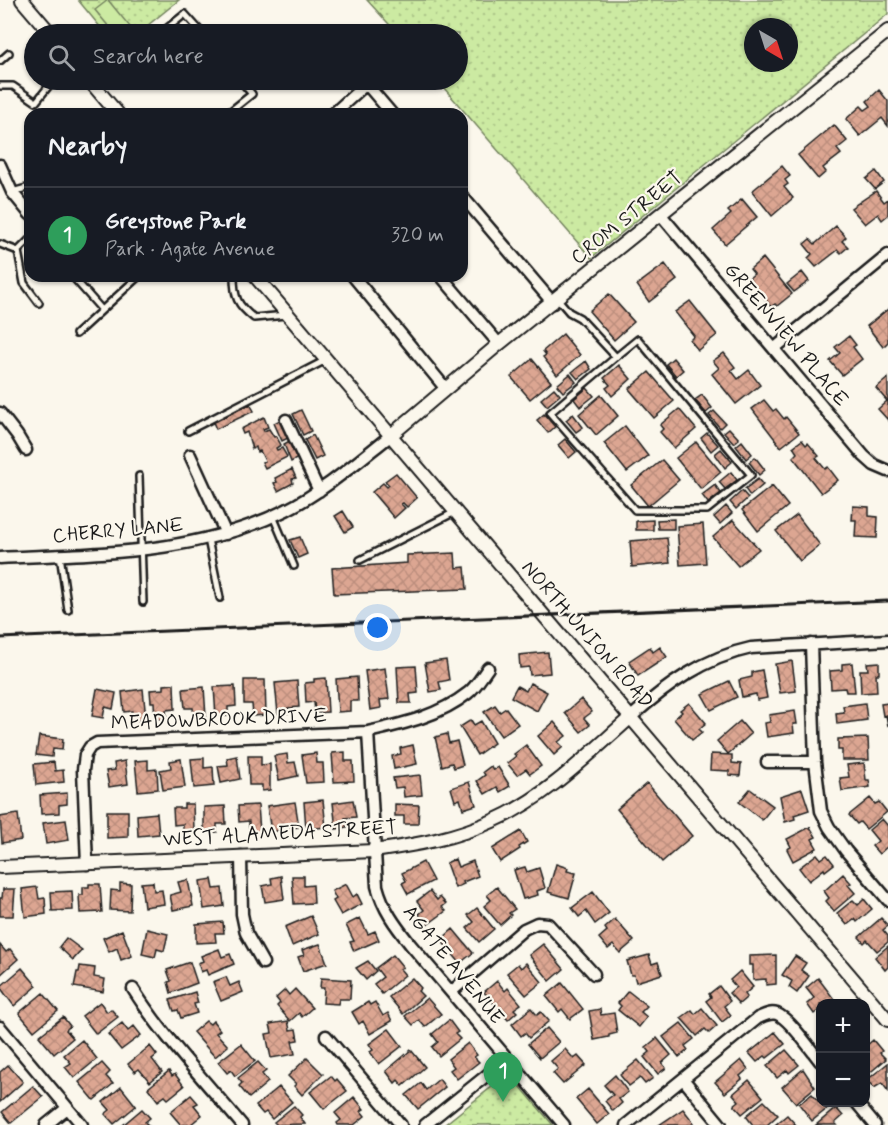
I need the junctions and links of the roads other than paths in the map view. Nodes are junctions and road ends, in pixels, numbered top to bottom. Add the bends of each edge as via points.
1 (22, 0) edge
2 (42, 24) edge
3 (172, 24) edge
4 (194, 24) edge
5 (888, 31) edge
6 (9, 53) dead end
7 (0, 61) edge
8 (0, 86) edge
9 (46, 90) edge
10 (102, 90) edge
11 (249, 90) edge
12 (357, 90) edge
13 (372, 90) edge
14 (114, 108) edge
15 (234, 108) edge
16 (339, 108) edge
17 (387, 108) edge
18 (0, 165) edge
19 (24, 189) edge
20 (12, 192) junction
21 (468, 203) edge
22 (24, 207) edge
23 (661, 215) junction
24 (0, 244) edge
25 (24, 245) edge
26 (18, 251) junction
27 (888, 255) edge
28 (77, 282) edge
29 (132, 282) edge
30 (234, 282) edge
31 (260, 282) edge
32 (358, 282) edge
33 (446, 282) edge
34 (555, 301) junction
35 (39, 303) dead end
36 (102, 310) junction
37 (288, 315) junction
38 (76, 334) dead end
39 (500, 344) junction
40 (775, 348) junction
41 (616, 357) junction
42 (326, 360) junction
43 (447, 389) junction
44 (0, 413) edge
45 (286, 420) dead end
46 (188, 431) dead end
47 (390, 436) junction
48 (26, 450) dead end
49 (190, 455) dead end
50 (888, 471) edge
51 (139, 476) dead end
52 (319, 491) junction
53 (455, 512) junction
54 (273, 516) junction
55 (226, 534) junction
56 (208, 539) junction
57 (140, 550) junction
58 (60, 555) junction
59 (0, 558) edge
60 (360, 560) dead end
61 (294, 566) dead end
62 (220, 598) dead end
63 (143, 602) dead end
64 (68, 610) dead end
65 (888, 640) edge
66 (811, 644) junction
67 (488, 668) dead end
68 (631, 717) junction
69 (368, 732) junction
70 (767, 762) dead end
71 (815, 762) junction
72 (374, 851) junction
73 (241, 856) junction
74 (87, 864) junction
75 (0, 867) edge
76 (888, 900) edge
77 (263, 963) dead end
78 (594, 974) dead end
79 (133, 989) dead end
80 (451, 992) junction
81 (888, 1020) edge
82 (0, 1027) edge
83 (326, 1036) dead end
84 (816, 1056) edge
85 (507, 1059) junction
86 (683, 1079) junction
87 (859, 1107) edge
88 (67, 1108) junction
89 (46, 1125) edge
90 (82, 1125) edge
91 (242, 1125) edge
92 (401, 1125) edge
93 (425, 1125) edge
94 (564, 1125) edge
95 (626, 1125) edge
96 (721, 1125) edge
97 (875, 1125) edge

1 - 2 street
3 - 4 lane via 185,14
5 - 23 street, CROM STREET
6 - 7 lane
8 - 9 lane via 14,86 36,102
10 - 14 street
11 - 15 lane via 252,94
12 - 16 street
13 - 17 street
18 - 20 street
19 - 20 lane
20 - 22 street
21 - 34 street
23 - 34 street, CROM STREET
23 - 40 street, GREENVIEW PLACE
24 - 26 lane
25 - 26 lane
26 - 35 lane via 24,283
27 - 40 street
28 - 36 lane
29 - 36 lane
30 - 37 lane via 234,293 242,309 254,318
31 - 37 street, NORTH UNION ROAD
32 - 43 street
33 - 39 street
34 - 39 street, CROM STREET
34 - 41 lane via 580,318
36 - 38 lane
37 - 42 street, NORTH UNION ROAD
39 - 43 street, CROM STREET
40 - 50 street, GREENVIEW PLACE via 864,456
41 - 41 lane via 550,413 634,510 707,510 751,475 638,339
42 - 46 lane
42 - 47 street, NORTH UNION ROAD
43 - 47 street, CROM STREET
44 - 48 street
45 - 52 street
47 - 52 street, CHERRY LANE
47 - 53 street, NORTH UNION ROAD
49 - 55 street
51 - 57 lane
52 - 54 street, CHERRY LANE
53 - 60 lane
53 - 68 street, NORTH UNION ROAD
54 - 55 street, CHERRY LANE
54 - 61 lane
55 - 56 street, CHERRY LANE
56 - 57 street, CHERRY LANE
56 - 62 lane
57 - 58 street, CHERRY LANE
57 - 63 lane
58 - 59 street, CHERRY LANE
58 - 64 lane
65 - 66 street
66 - 68 street via 751,648 705,663
66 - 71 street
67 - 69 street via 469,692 437,713
68 - 72 street, WEST ALAMEDA STREET via 552,786 496,820 453,836
68 - 81 street, NORTH UNION ROAD
69 - 72 street, AGATE AVENUE
69 - 74 street, MEADOWBROOK DRIVE via 97,743 90,747 84,763
70 - 71 street
71 - 76 street via 819,800 829,827
72 - 73 street, WEST ALAMEDA STREET
72 - 80 street, AGATE AVENUE via 377,886 390,920
73 - 74 street, WEST ALAMEDA STREET
73 - 77 street via 242,914 246,933
74 - 75 street, WEST ALAMEDA STREET
78 - 80 street via 548,924 537,923 524,929
79 - 91 street via 147,1012
80 - 85 street, AGATE AVENUE
82 - 88 street
83 - 92 street
84 - 86 street via 784,1018 767,1014
85 - 93 street
85 - 94 street, AGATE AVENUE
86 - 95 street
86 - 96 street
87 - 97 street
88 - 89 street
88 - 90 street

